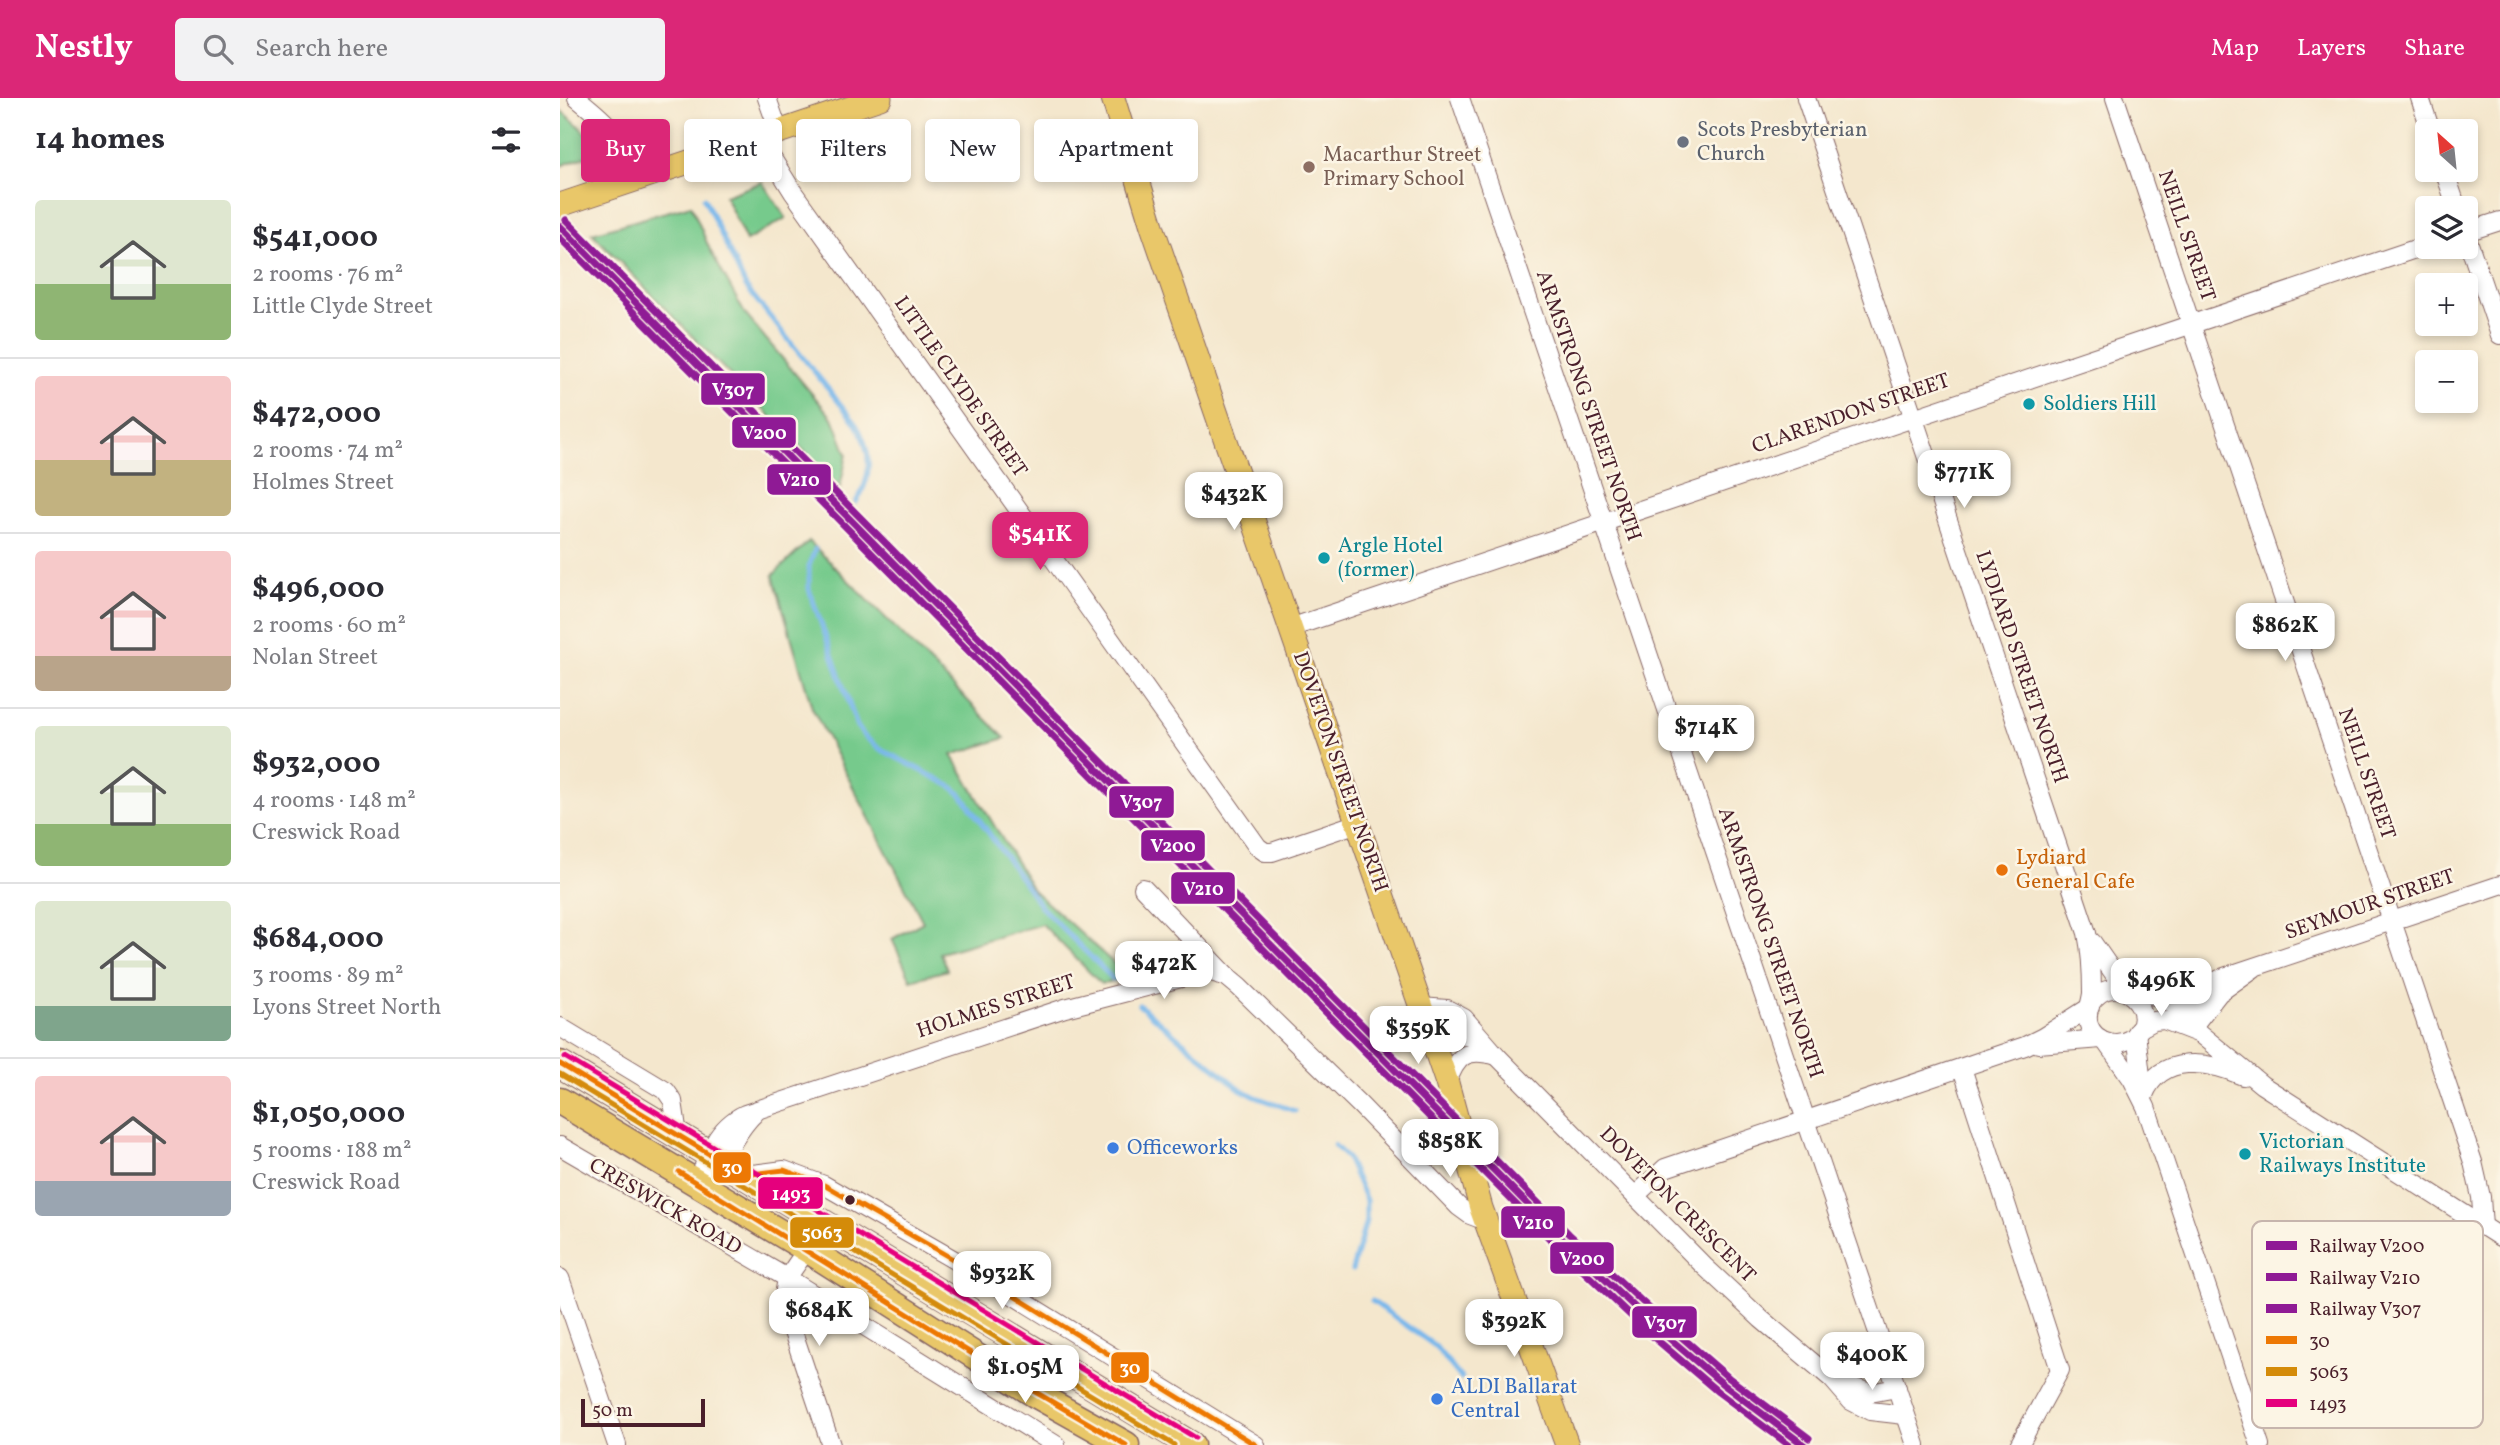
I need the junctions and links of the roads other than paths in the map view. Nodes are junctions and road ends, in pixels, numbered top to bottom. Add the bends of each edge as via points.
1 (577, 98) edge
2 (768, 98) edge
3 (880, 98) edge
4 (1113, 98) edge
5 (1460, 98) edge
6 (1806, 98) edge
7 (2115, 98) edge
8 (2420, 98) edge
9 (602, 119) edge
10 (769, 119) edge
11 (2427, 119) edge
12 (782, 131) edge
13 (782, 166) edge
14 (626, 182) edge
15 (560, 205) edge
16 (2500, 221) edge
17 (2478, 229) edge
18 (2415, 249) edge
19 (2474, 259) edge
20 (2192, 326) junction
21 (2500, 335) edge
22 (1912, 416) junction
23 (1604, 522) junction
24 (1290, 628) junction
25 (1358, 823) junction
26 (2500, 885) edge
27 (1143, 888) dead end
28 (2391, 921) junction
29 (2087, 933) junction
30 (1232, 981) junction
31 (2127, 992) junction
32 (2090, 1005) junction
33 (1421, 1007) junction
34 (2190, 1025) junction
35 (560, 1027) edge
36 (2138, 1031) junction
37 (1431, 1036) junction
38 (2103, 1040) junction
39 (2025, 1046) junction
40 (1492, 1052) junction
41 (560, 1064) edge
42 (1962, 1068) junction
43 (1447, 1083) junction
44 (2262, 1085) junction
45 (560, 1101) edge
46 (2145, 1101) junction
47 (1806, 1120) junction
48 (678, 1135) junction
49 (560, 1146) edge
50 (715, 1157) junction
51 (744, 1175) junction
52 (698, 1183) junction
53 (1635, 1196) junction
54 (1486, 1221) junction
55 (2474, 1221) edge
56 (2483, 1221) edge
57 (2483, 1227) edge
58 (2500, 1237) edge
59 (807, 1249) junction
60 (560, 1278) edge
61 (787, 1278) junction
62 (1832, 1379) junction
63 (1897, 1388) junction
64 (1905, 1415) junction
65 (2252, 1421) edge
66 (2254, 1428) edge
67 (1039, 1440) edge
68 (617, 1445) edge
69 (831, 1445) edge
70 (1056, 1445) edge
71 (1126, 1445) edge
72 (1191, 1445) edge
73 (1256, 1445) edge
74 (1567, 1445) edge
75 (1916, 1445) edge
76 (2020, 1445) edge
77 (2260, 1445) edge

1 - 9 street
2 - 10 street, LITTLE CLYDE STREET
3 - 12 main road
4 - 24 main road, DOVETON STREET NORTH via 1152,226
5 - 23 street, ARMSTRONG STREET NORTH
6 - 22 street, LYDIARD STREET NORTH
7 - 20 street, NEILL STREET
8 - 11 street
13 - 25 street, LITTLE CLYDE STREET via 793,192 1258,847 1272,852
14 - 15 main road
16 - 17 street
18 - 20 street, CLARENDON STREET
19 - 21 street
20 - 22 street, CLARENDON STREET
20 - 28 street, NEILL STREET
22 - 23 street, CLARENDON STREET
22 - 29 street, LYDIARD STREET NORTH
23 - 24 street, CLARENDON STREET
23 - 47 street, ARMSTRONG STREET NORTH
24 - 25 main road, DOVETON STREET NORTH
25 - 33 main road, DOVETON STREET NORTH
26 - 28 street, SEYMOUR STREET
27 - 30 street
28 - 34 street, SEYMOUR STREET via 2224,976 2211,983
28 - 56 street, NEILL STREET via 2473,1162
29 - 31 street, LYDIARD STREET NORTH
29 - 32 street, LYDIARD STREET NORTH
30 - 50 street, HOLMES STREET via 1205,971 1124,992 761,1108 729,1122
30 - 54 street, HOLMES STREET via 1459,1207
31 - 32 street via 2108,990
31 - 34 street via 2172,1002
31 - 36 street via 2141,1009
32 - 38 street via 2089,1023
32 - 39 street
33 - 37 main road, DOVETON STREET NORTH
33 - 40 street, DOVETON CRESCENT via 1460,1015
34 - 36 street via 2161,1020
34 - 44 street
35 - 48 street via 666,1091 673,1101
36 - 38 street via 2122,1042
36 - 46 street
37 - 40 street, DOVETON CRESCENT via 1454,1030
37 - 43 main road, DOVETON STREET NORTH
38 - 39 street
38 - 46 street
39 - 42 street
40 - 43 street via 1462,1056
40 - 53 street, DOVETON CRESCENT
41 - 48 highway
42 - 47 street
42 - 76 street via 2060,1370
43 - 54 main road, DOVETON STREET NORTH
44 - 46 street via 2217,1066 2187,1064 2160,1073 2149,1085
44 - 55 street
45 - 52 highway, CRESWICK ROAD
46 - 65 street
47 - 53 street via 1665,1168
47 - 63 street, ARMSTRONG STREET NORTH
48 - 50 highway
49 - 61 street, CRESWICK ROAD
50 - 51 highway
50 - 52 street, HOLMES STREET
51 - 72 highway
51 - 73 street via 785,1170 824,1185
52 - 59 highway, CRESWICK ROAD
53 - 62 street, DOVETON CRESCENT via 1752,1310
54 - 74 main road, DOVETON STREET NORTH
57 - 58 street
59 - 61 street
59 - 71 highway, CRESWICK ROAD via 1035,1394
60 - 68 street
61 - 67 street, CRESWICK ROAD
61 - 69 street via 783,1302
62 - 63 street, DOVETON CRESCENT via 1865,1392
62 - 64 street, DOVETON CRESCENT via 1864,1409
63 - 64 street, ARMSTRONG STREET NORTH
64 - 75 street, ARMSTRONG STREET NORTH
66 - 77 street
67 - 70 street, CRESWICK ROAD

